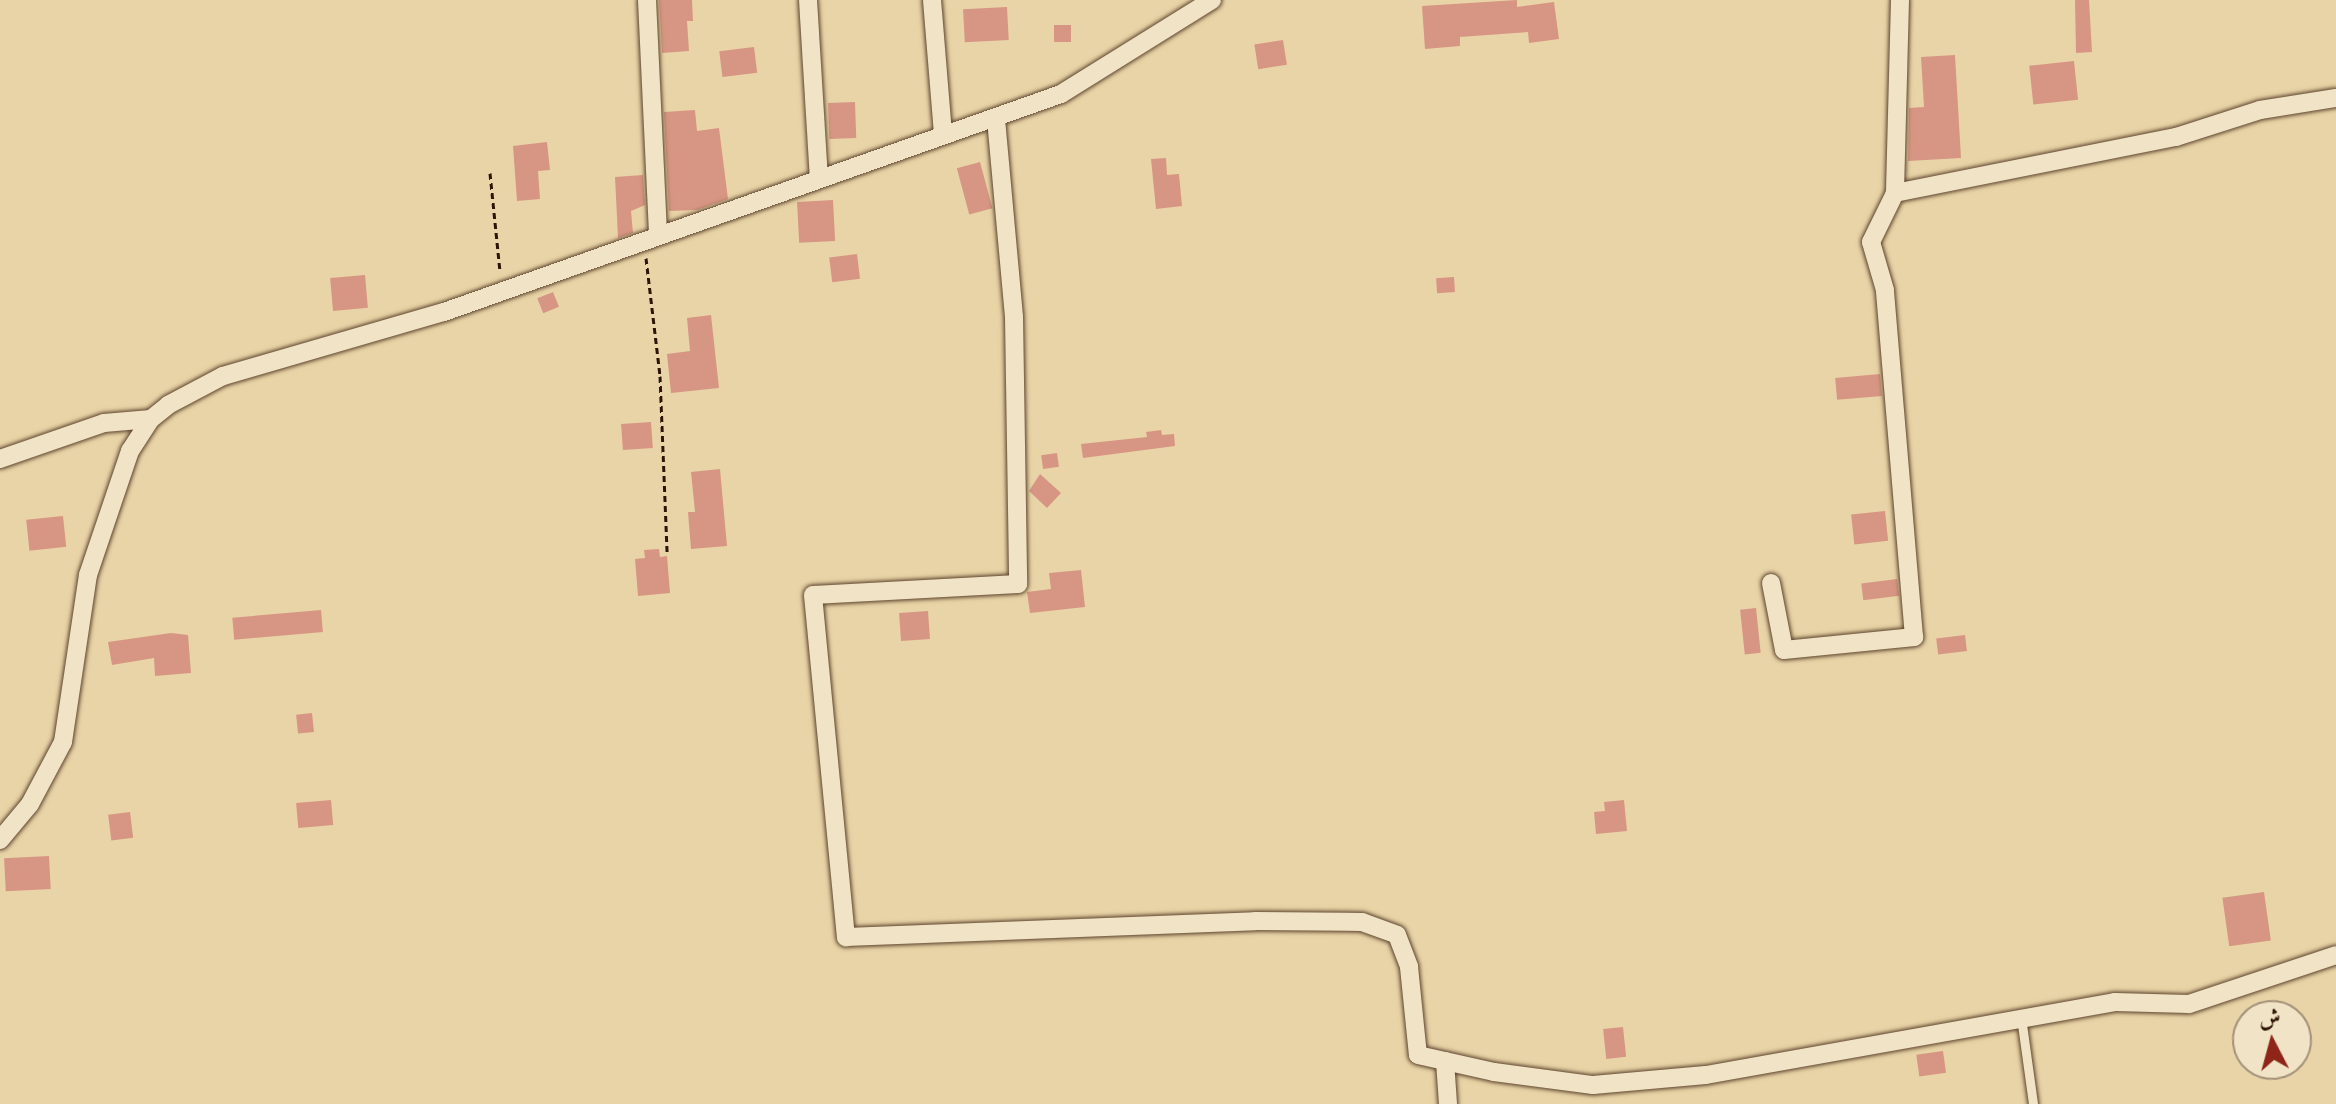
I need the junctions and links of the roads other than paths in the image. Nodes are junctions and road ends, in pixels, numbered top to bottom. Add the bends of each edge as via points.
1 (647, 0) edge
2 (808, 0) edge
3 (932, 0) edge
4 (1212, 0) edge
5 (1900, 0) edge
6 (2336, 98) edge
7 (996, 119) junction
8 (943, 135) junction
9 (819, 178) junction
10 (1895, 193) junction
11 (650, 236) junction
12 (151, 419) junction
13 (0, 459) edge
14 (1771, 583) dead end
15 (0, 840) edge
16 (2336, 955) edge
17 (2021, 1017) junction
18 (1445, 1061) junction
19 (1448, 1104) edge
20 (2033, 1104) edge

1 - 11 street
2 - 9 street
3 - 8 street
4 - 7 street via 1061,94
5 - 10 street
6 - 10 street via 2260,110 2176,137
7 - 8 street
7 - 18 street via 1014,317 1018,584 813,595 846,937 1255,921 1362,922 1397,935 1409,967 1418,1055
8 - 9 street
9 - 11 street
10 - 14 street via 1871,242 1885,290 1914,637 1784,650
11 - 12 street via 502,291 223,376
12 - 13 street via 104,423
12 - 15 street via 130,451 88,575 63,742 30,804
16 - 17 street via 2189,1004 2115,1002
17 - 18 street via 1706,1075 1593,1085
17 - 20 lane
18 - 19 street

